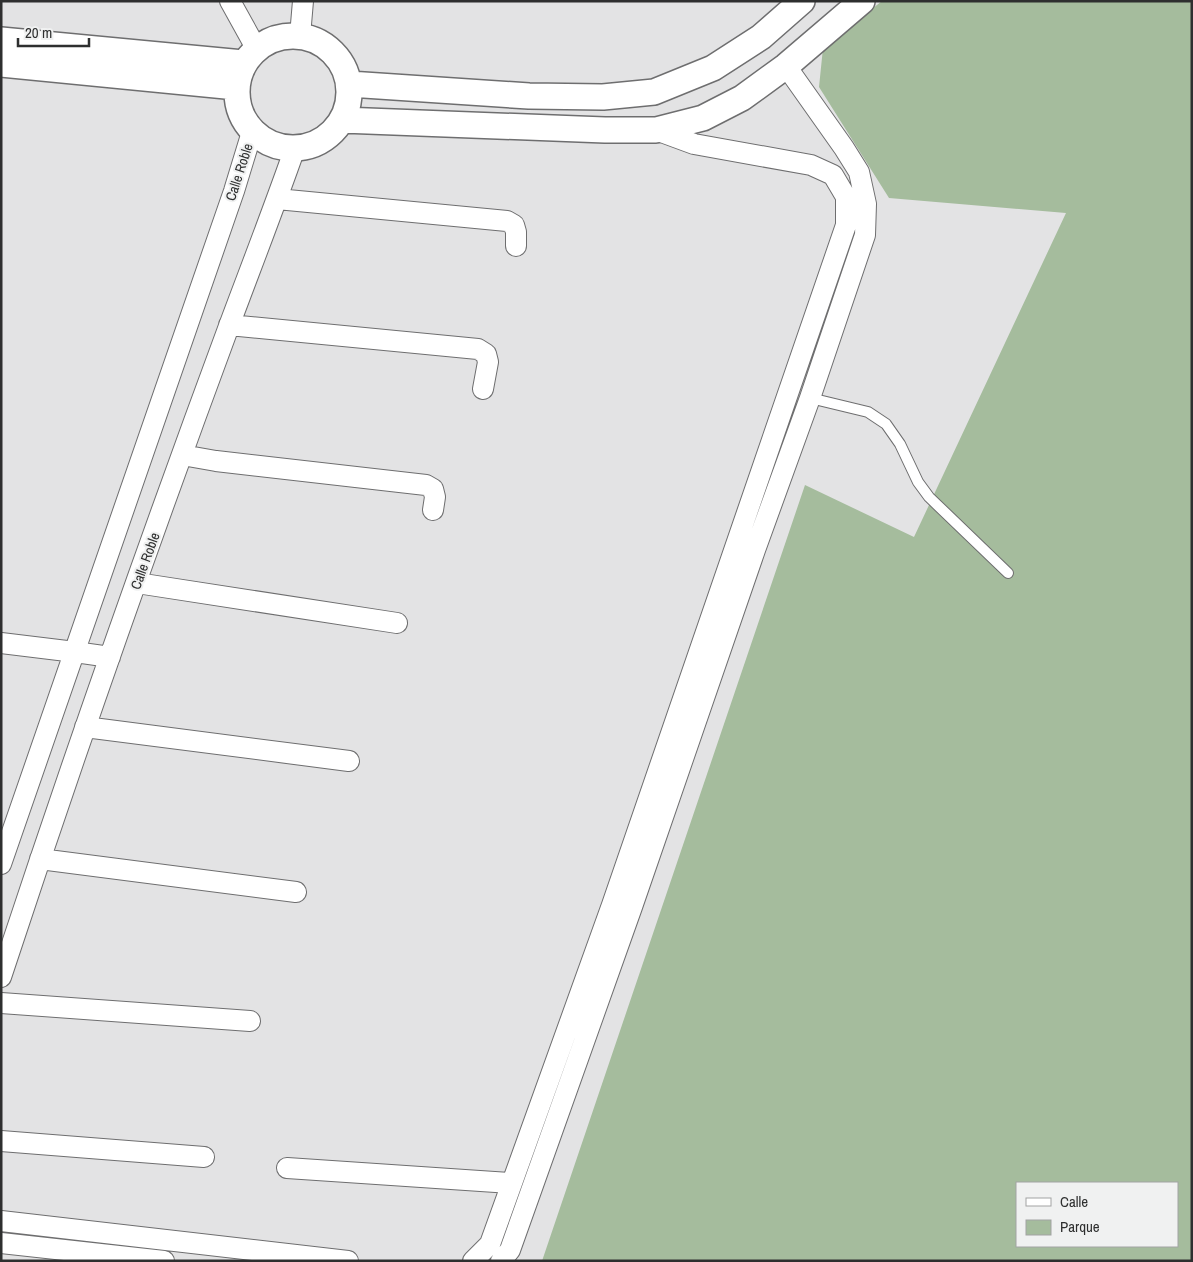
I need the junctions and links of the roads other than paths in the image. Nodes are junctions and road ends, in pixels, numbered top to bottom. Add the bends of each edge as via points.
1 (230, 1) edge
2 (303, 1) edge
3 (802, 1) edge
4 (862, 1) edge
5 (300, 36) junction
6 (1, 40) edge
7 (250, 56) junction
8 (1, 64) edge
9 (786, 66) junction
10 (349, 84) junction
11 (236, 87) junction
12 (542, 96) junction
13 (342, 120) junction
14 (539, 128) junction
15 (656, 130) junction
16 (252, 132) junction
17 (295, 148) junction
18 (277, 199) junction
19 (516, 246) dead end
20 (229, 326) junction
21 (483, 389) dead end
22 (810, 398) junction
23 (182, 455) junction
24 (433, 510) dead end
25 (1008, 573) dead end
26 (137, 583) junction
27 (397, 623) dead end
28 (1, 643) edge
29 (75, 652) junction
30 (110, 657) junction
31 (85, 727) junction
32 (349, 761) dead end
33 (40, 859) junction
34 (1, 864) edge
35 (296, 892) dead end
36 (1, 977) edge
37 (1, 1003) edge
38 (250, 1021) dead end
39 (1, 1141) edge
40 (204, 1157) dead end
41 (286, 1168) dead end
42 (511, 1183) junction
43 (1, 1221) edge
44 (1, 1244) edge
45 (164, 1261) edge
46 (348, 1261) edge
47 (473, 1261) edge
48 (501, 1261) edge

1 - 7 street
2 - 5 street
3 - 12 street via 761,37 713,68 654,92
4 - 9 street
5 - 7 street via 277,37
5 - 10 street via 323,44 340,61
6 - 7 street
7 - 11 street
8 - 11 street
9 - 15 street via 742,98 704,118
9 - 22 street via 859,172 866,204 865,234
10 - 12 street
10 - 13 street via 348,103
11 - 16 street via 239,111
12 - 14 street
13 - 14 street
13 - 17 street via 330,134 314,144
14 - 15 street
15 - 42 street via 694,144 811,164 833,175 846,197 846,225 612,905
16 - 17 street via 272,144
16 - 29 street, Calle Roble
17 - 18 street, Calle Roble
18 - 19 street via 507,221 514,225
18 - 20 street, Calle Roble
20 - 21 street via 478,350 486,354 488,362
20 - 23 street, Calle Roble
22 - 25 lane via 868,412 886,424 929,497
22 - 48 street via 510,1250
23 - 24 street via 426,485 433,489
23 - 26 street, Calle Roble
26 - 27 street
26 - 30 street, Calle Roble
28 - 29 street
29 - 30 street
29 - 34 street, Calle Roble
30 - 31 street, Calle Roble
31 - 32 street
31 - 33 street, Calle Roble
33 - 35 street
33 - 36 street, Calle Roble
37 - 38 street
39 - 40 street
41 - 42 street
42 - 47 street via 490,1244
43 - 46 street
44 - 45 street

